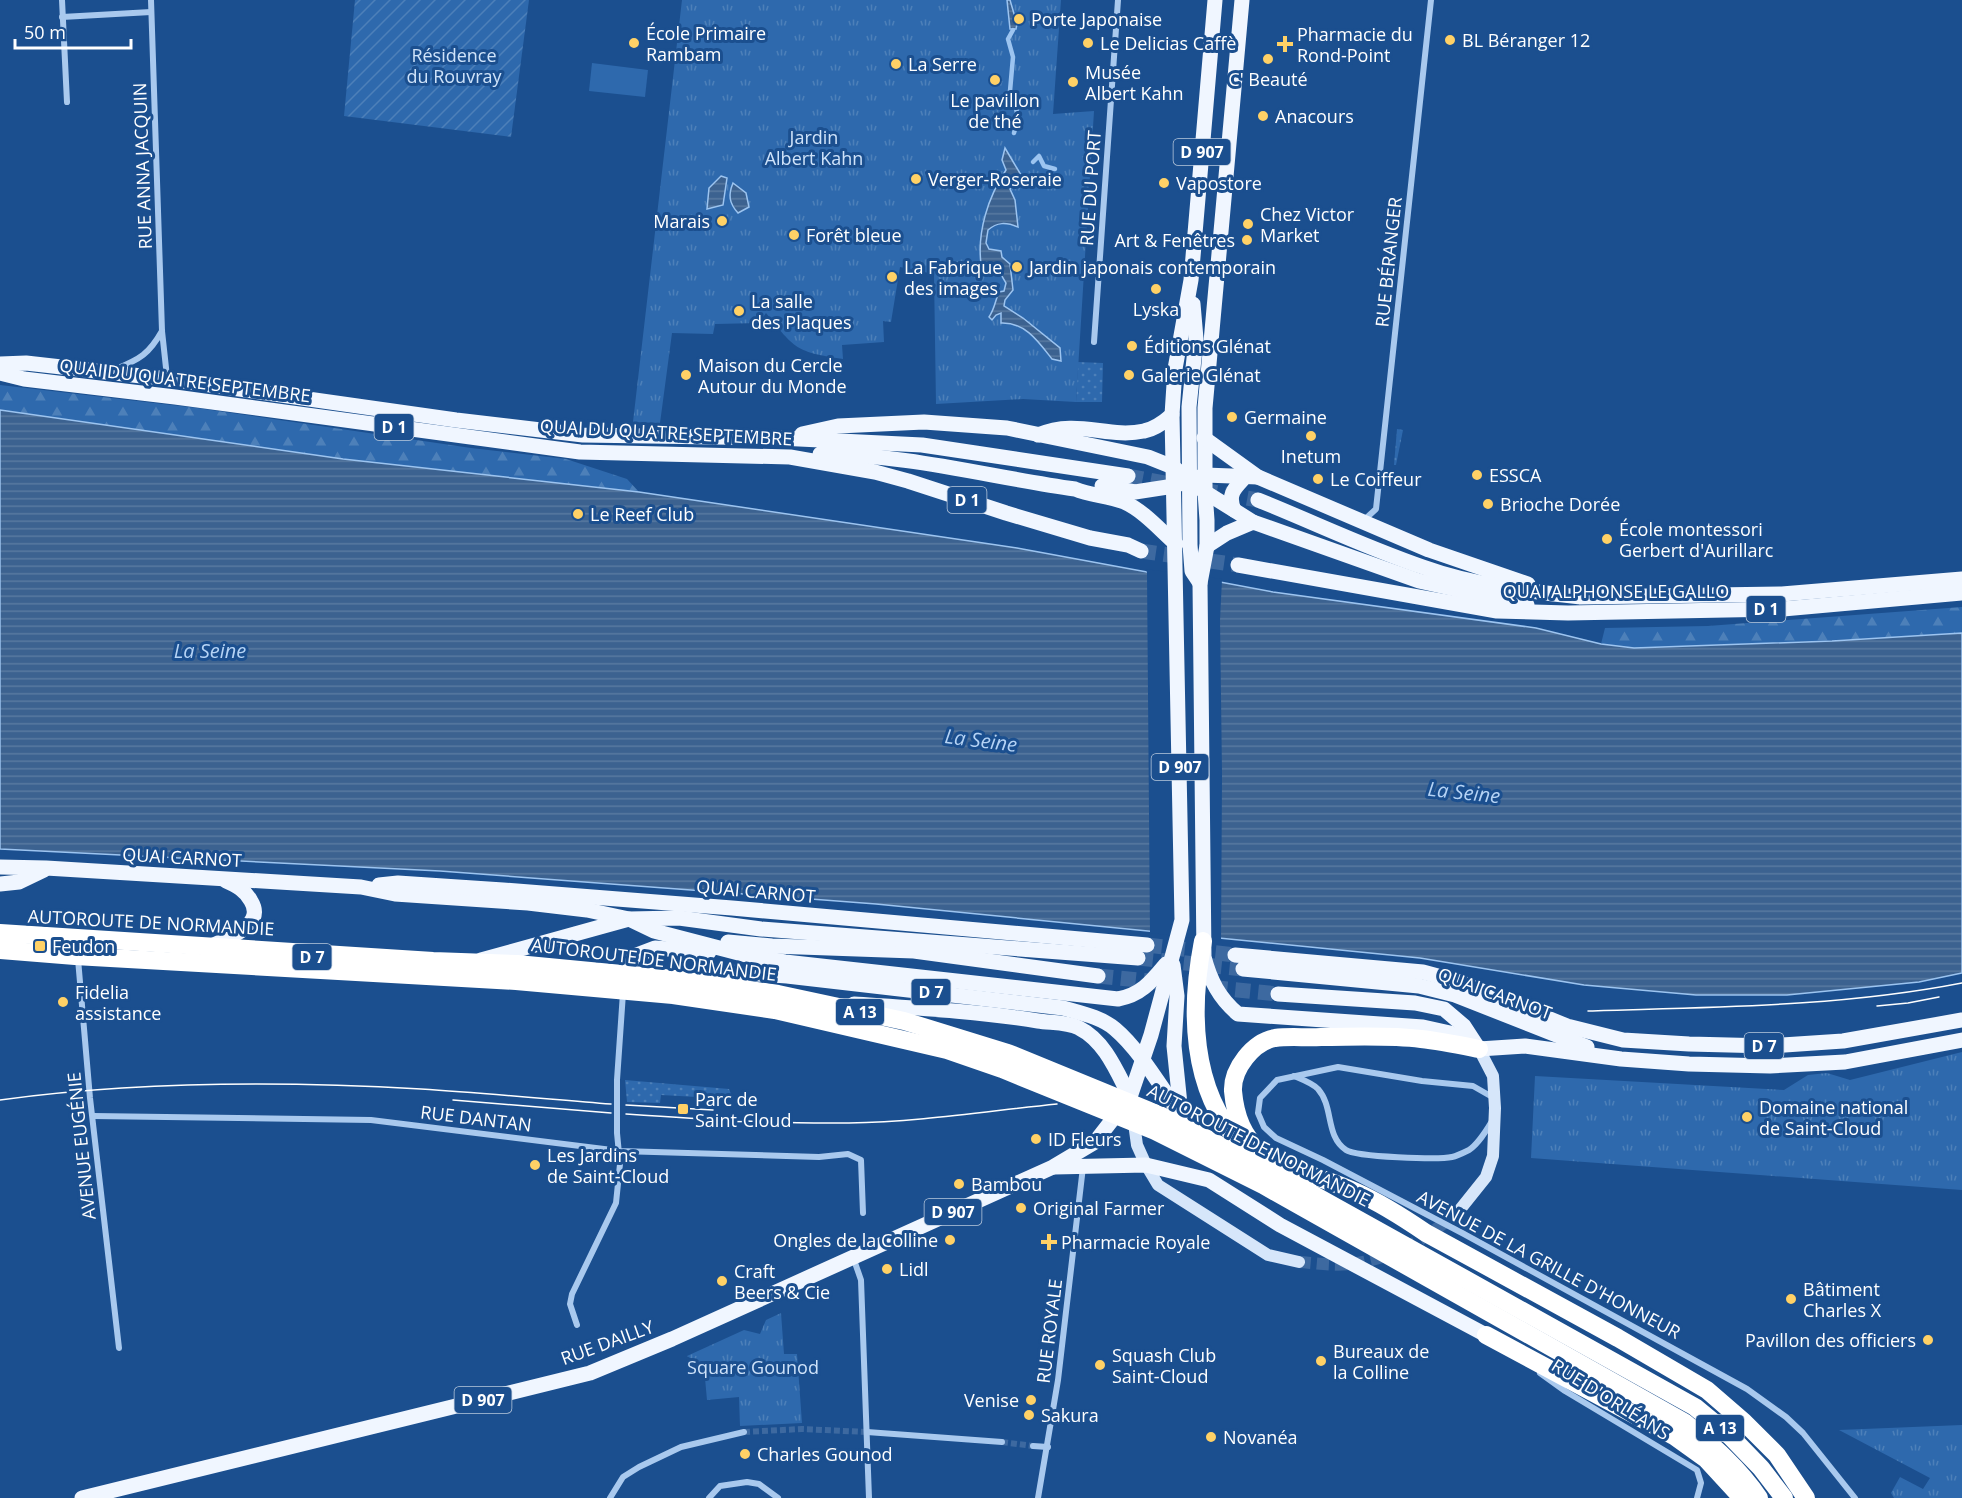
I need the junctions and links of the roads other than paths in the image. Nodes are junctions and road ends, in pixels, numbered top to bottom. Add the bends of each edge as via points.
1 (62, 0) edge
2 (151, 0) edge
3 (1118, 0) edge
4 (1215, 0) edge
5 (1242, 0) edge
6 (1431, 0) edge
7 (151, 12) junction
8 (62, 17) junction
9 (67, 102) dead end
10 (1191, 280) junction
11 (162, 331) junction
12 (1094, 342) dead end
13 (0, 364) edge
14 (110, 372) junction
15 (0, 373) edge
16 (168, 379) junction
17 (1173, 415) junction
18 (1038, 435) junction
19 (779, 438) junction
20 (1204, 438) junction
21 (790, 457) junction
22 (1173, 467) junction
23 (1205, 475) junction
24 (1128, 476) tunnel mouth
25 (1251, 477) junction
26 (1189, 481) junction
27 (1174, 486) junction
28 (1075, 489) junction
29 (1205, 492) junction
30 (1258, 500) tunnel mouth
31 (1234, 510) junction
32 (1363, 521) junction
33 (1253, 522) junction
34 (1176, 544) junction
35 (1206, 546) junction
36 (1142, 551) tunnel mouth
37 (1238, 565) tunnel mouth
38 (1962, 579) edge
39 (1200, 583) junction
40 (1962, 593) edge
41 (1560, 595) junction
42 (1569, 613) junction
43 (0, 867) edge
44 (46, 868) junction
45 (220, 878) junction
46 (0, 884) edge
47 (361, 887) junction
48 (629, 919) junction
49 (654, 931) junction
50 (0, 934) edge
51 (77, 940) junction
52 (1203, 941) junction
53 (1147, 945) tunnel mouth
54 (0, 950) edge
55 (205, 950) junction
56 (1235, 955) tunnel mouth
57 (750, 956) junction
58 (1138, 958) tunnel mouth
59 (1172, 958) junction
60 (458, 967) junction
61 (1243, 969) tunnel mouth
62 (1098, 975) tunnel mouth
63 (624, 976) junction
64 (702, 980) junction
65 (1278, 994) tunnel mouth
66 (1962, 1020) edge
67 (1962, 1040) edge
68 (1479, 1048) junction
69 (1621, 1059) junction
70 (1143, 1061) junction
71 (1293, 1075) junction
72 (1130, 1097) junction
73 (1494, 1099) junction
74 (93, 1116) junction
75 (1181, 1116) junction
76 (1495, 1117) junction
77 (620, 1151) junction
78 (1146, 1165) junction
79 (1053, 1167) junction
80 (1083, 1167) junction
81 (1209, 1180) junction
82 (1458, 1212) tunnel mouth
83 (863, 1213) dead end
84 (1426, 1233) junction
85 (853, 1257) junction
86 (1299, 1262) tunnel mouth
87 (577, 1325) dead end
88 (1486, 1335) junction
89 (119, 1348) dead end
90 (1635, 1384) junction
91 (744, 1432) tunnel mouth
92 (867, 1432) junction
93 (1002, 1442) tunnel mouth
94 (1033, 1446) tunnel mouth
95 (1048, 1447) junction
96 (92, 1497) edge
97 (610, 1498) edge
98 (709, 1498) edge
99 (778, 1498) edge
100 (869, 1498) edge
101 (1038, 1498) edge
102 (1697, 1498) edge
103 (1742, 1498) edge
104 (1759, 1498) edge
105 (1784, 1498) edge
106 (1806, 1498) edge
107 (1855, 1498) edge

1 - 8 street
2 - 7 street, RUE ANNA JACQUIN
3 - 12 street, RUE DU PORT
4 - 10 main road, D 907
5 - 20 main road, D 907
6 - 32 street, RUE BÉRANGER via 1376,509
7 - 8 street
7 - 11 street, RUE ANNA JACQUIN
8 - 9 street
10 - 17 main road, D 907 via 1175,369
10 - 26 main road via 1196,339 1190,399
11 - 14 street via 141,359
11 - 16 street, RUE ANNA JACQUIN
13 - 14 main road, QUAI DU QUATRE SEPTEMBRE / D 1
14 - 16 main road, QUAI DU QUATRE SEPTEMBRE / D 1
15 - 21 main road, QUAI DU QUATRE SEPTEMBRE / D 1 via 580,452
16 - 19 main road, QUAI DU QUATRE SEPTEMBRE / D 1 via 583,435
17 - 18 main road via 1145,431 1067,427
17 - 22 main road, D 907
18 - 19 main road via 1007,428 924,422 838,426
18 - 22 main road via 1148,457
19 - 24 main road, QUAI DU QUATRE SEPTEMBRE / D 1 via 922,445
20 - 23 main road, D 907
20 - 25 main road
21 - 28 main road via 822,454 894,460
21 - 36 main road, QUAI DU QUATRE SEPTEMBRE / D 1 via 875,472
22 - 26 main road
22 - 27 main road, D 907
23 - 25 main road
23 - 26 main road
23 - 29 main road, D 907
25 - 31 main road via 1231,494
25 - 32 main road
26 - 27 main road
26 - 29 main road
26 - 39 main road via 1191,566
27 - 28 main road via 1136,492 1088,485
27 - 34 main road, D 907
28 - 34 main road via 1133,507
29 - 31 main road
29 - 35 main road, D 907
30 - 41 main road, QUAI ALPHONSE LE GALLO / D 1 via 1424,568 1498,587
31 - 33 main road
32 - 41 main road via 1429,550
33 - 35 main road
33 - 42 main road via 1419,581
34 - 59 main road, D 907 via 1182,920
35 - 39 main road, D 907
37 - 42 main road, QUAI ALPHONSE LE GALLO / D 1 via 1497,612
38 - 41 main road, QUAI ALPHONSE LE GALLO / D 1 via 1782,594
39 - 52 main road, D 907
40 - 42 main road, QUAI ALPHONSE LE GALLO / D 1 via 1783,609
43 - 44 main road, QUAI CARNOT / D 7
44 - 45 main road, QUAI CARNOT / D 7
44 - 46 main road via 19,882
45 - 47 main road, QUAI CARNOT / D 7
45 - 55 main road via 247,893 256,908 254,918 242,930
47 - 48 main road, QUAI CARNOT / D 7 via 395,894 540,904
47 - 53 main road, QUAI CARNOT / D 7 via 398,884 503,890
48 - 49 main road, QUAI CARNOT / D 7
48 - 58 main road, QUAI CARNOT / D 7 via 678,918 772,930
48 - 60 main road, QUAI CARNOT / D 7
49 - 57 main road, QUAI CARNOT / D 7
49 - 62 main road, QUAI CARNOT / D 7 via 740,943 914,951
50 - 51 main road, QUAI CARNOT / D 7
50 - 90 highway, AUTOROUTE DE NORMANDIE / A 13 via 600,970 734,987 904,1022 1029,1061 1205,1136
51 - 55 main road, QUAI CARNOT / D 7
51 - 74 street, AVENUE EUGÉNIE
52 - 68 main road, D 907 via 1210,979 1238,1014 1423,1027 1450,1033
52 - 84 highway via 1196,975 1200,1064 1211,1099 1237,1140 1273,1169
54 - 90 highway, AUTOROUTE DE NORMANDIE / A 13 via 598,987 775,1010 947,1050 1084,1101 1197,1151
55 - 60 main road, QUAI CARNOT / D 7
56 - 66 main road, QUAI CARNOT / D 7 via 1422,972 1460,982 1566,1026 1623,1040 1769,1046 1843,1041
57 - 59 main road, QUAI CARNOT / D 7 via 1118,999 1143,990
57 - 63 main road via 655,948 633,956
59 - 70 main road, D 907
59 - 75 main road via 1177,996 1174,1046
60 - 63 main road, QUAI CARNOT / D 7
61 - 69 main road, QUAI CARNOT / D 7 via 1419,986 1455,995
63 - 64 main road, QUAI CARNOT / D 7
63 - 77 street via 617,1080
64 - 70 main road, QUAI CARNOT / D 7 via 730,972 1063,1008 1090,1015 1112,1027
64 - 72 main road, QUAI CARNOT / D 7 via 853,1004 942,1009 1078,1027 1112,1061
65 - 68 main road, QUAI CARNOT via 1415,1003 1444,1009 1464,1026
67 - 69 main road, D 7 via 1845,1062 1770,1066
68 - 69 main road, D 7 via 1525,1046
68 - 73 main road via 1493,1076
68 - 84 highway via 1387,1037 1274,1038 1243,1059 1233,1082 1238,1121 1259,1150 1276,1161 1357,1192
70 - 72 main road, D 907
70 - 75 main road, D 7
71 - 73 street, AVENUE DE LA GRILLE D'HONNEUR via 1338,1067 1473,1086
71 - 76 street via 1317,1089 1326,1103 1334,1137 1354,1154 1451,1157 1469,1150
71 - 107 street, AVENUE DE LA GRILLE D'HONNEUR via 1277,1080 1260,1098 1258,1113 1264,1127 1276,1138 1464,1234 1747,1389 1803,1433
72 - 78 main road, D 907 via 1137,1145
72 - 79 main road, RUE DAILLY / D 907 via 1099,1138
73 - 76 main road
74 - 77 street, RUE DANTAN via 371,1120
74 - 89 street, AVENUE EUGÉNIE
75 - 81 main road
76 - 82 main road via 1493,1156 1486,1177
77 - 83 street, RUE DANTAN via 848,1154 861,1160
77 - 87 street via 616,1203 572,1294 570,1304
78 - 80 main road, D 907
78 - 81 main road
78 - 86 main road, D 907 via 1158,1185 1258,1249
79 - 80 main road, D 907
79 - 85 main road, RUE DAILLY / D 907
80 - 95 street, RUE ROYALE
81 - 88 main road via 1280,1225
84 - 106 highway via 1707,1390 1777,1455
85 - 92 street via 861,1276
85 - 96 main road, RUE DAILLY / D 907 via 590,1373
88 - 102 street, RUE D'ORLÉANS via 1565,1391 1697,1470 1701,1483
88 - 103 highway via 1674,1436 1706,1459
90 - 104 highway, AUTOROUTE DE NORMANDIE / A 13 via 1716,1449
90 - 105 highway, AUTOROUTE DE NORMANDIE / A 13 via 1695,1407 1730,1436
91 - 97 street via 681,1447 639,1467 623,1477
92 - 93 street
92 - 100 street
94 - 95 street
95 - 101 street, RUE ROYALE
98 - 99 street via 720,1486 747,1482 759,1484

